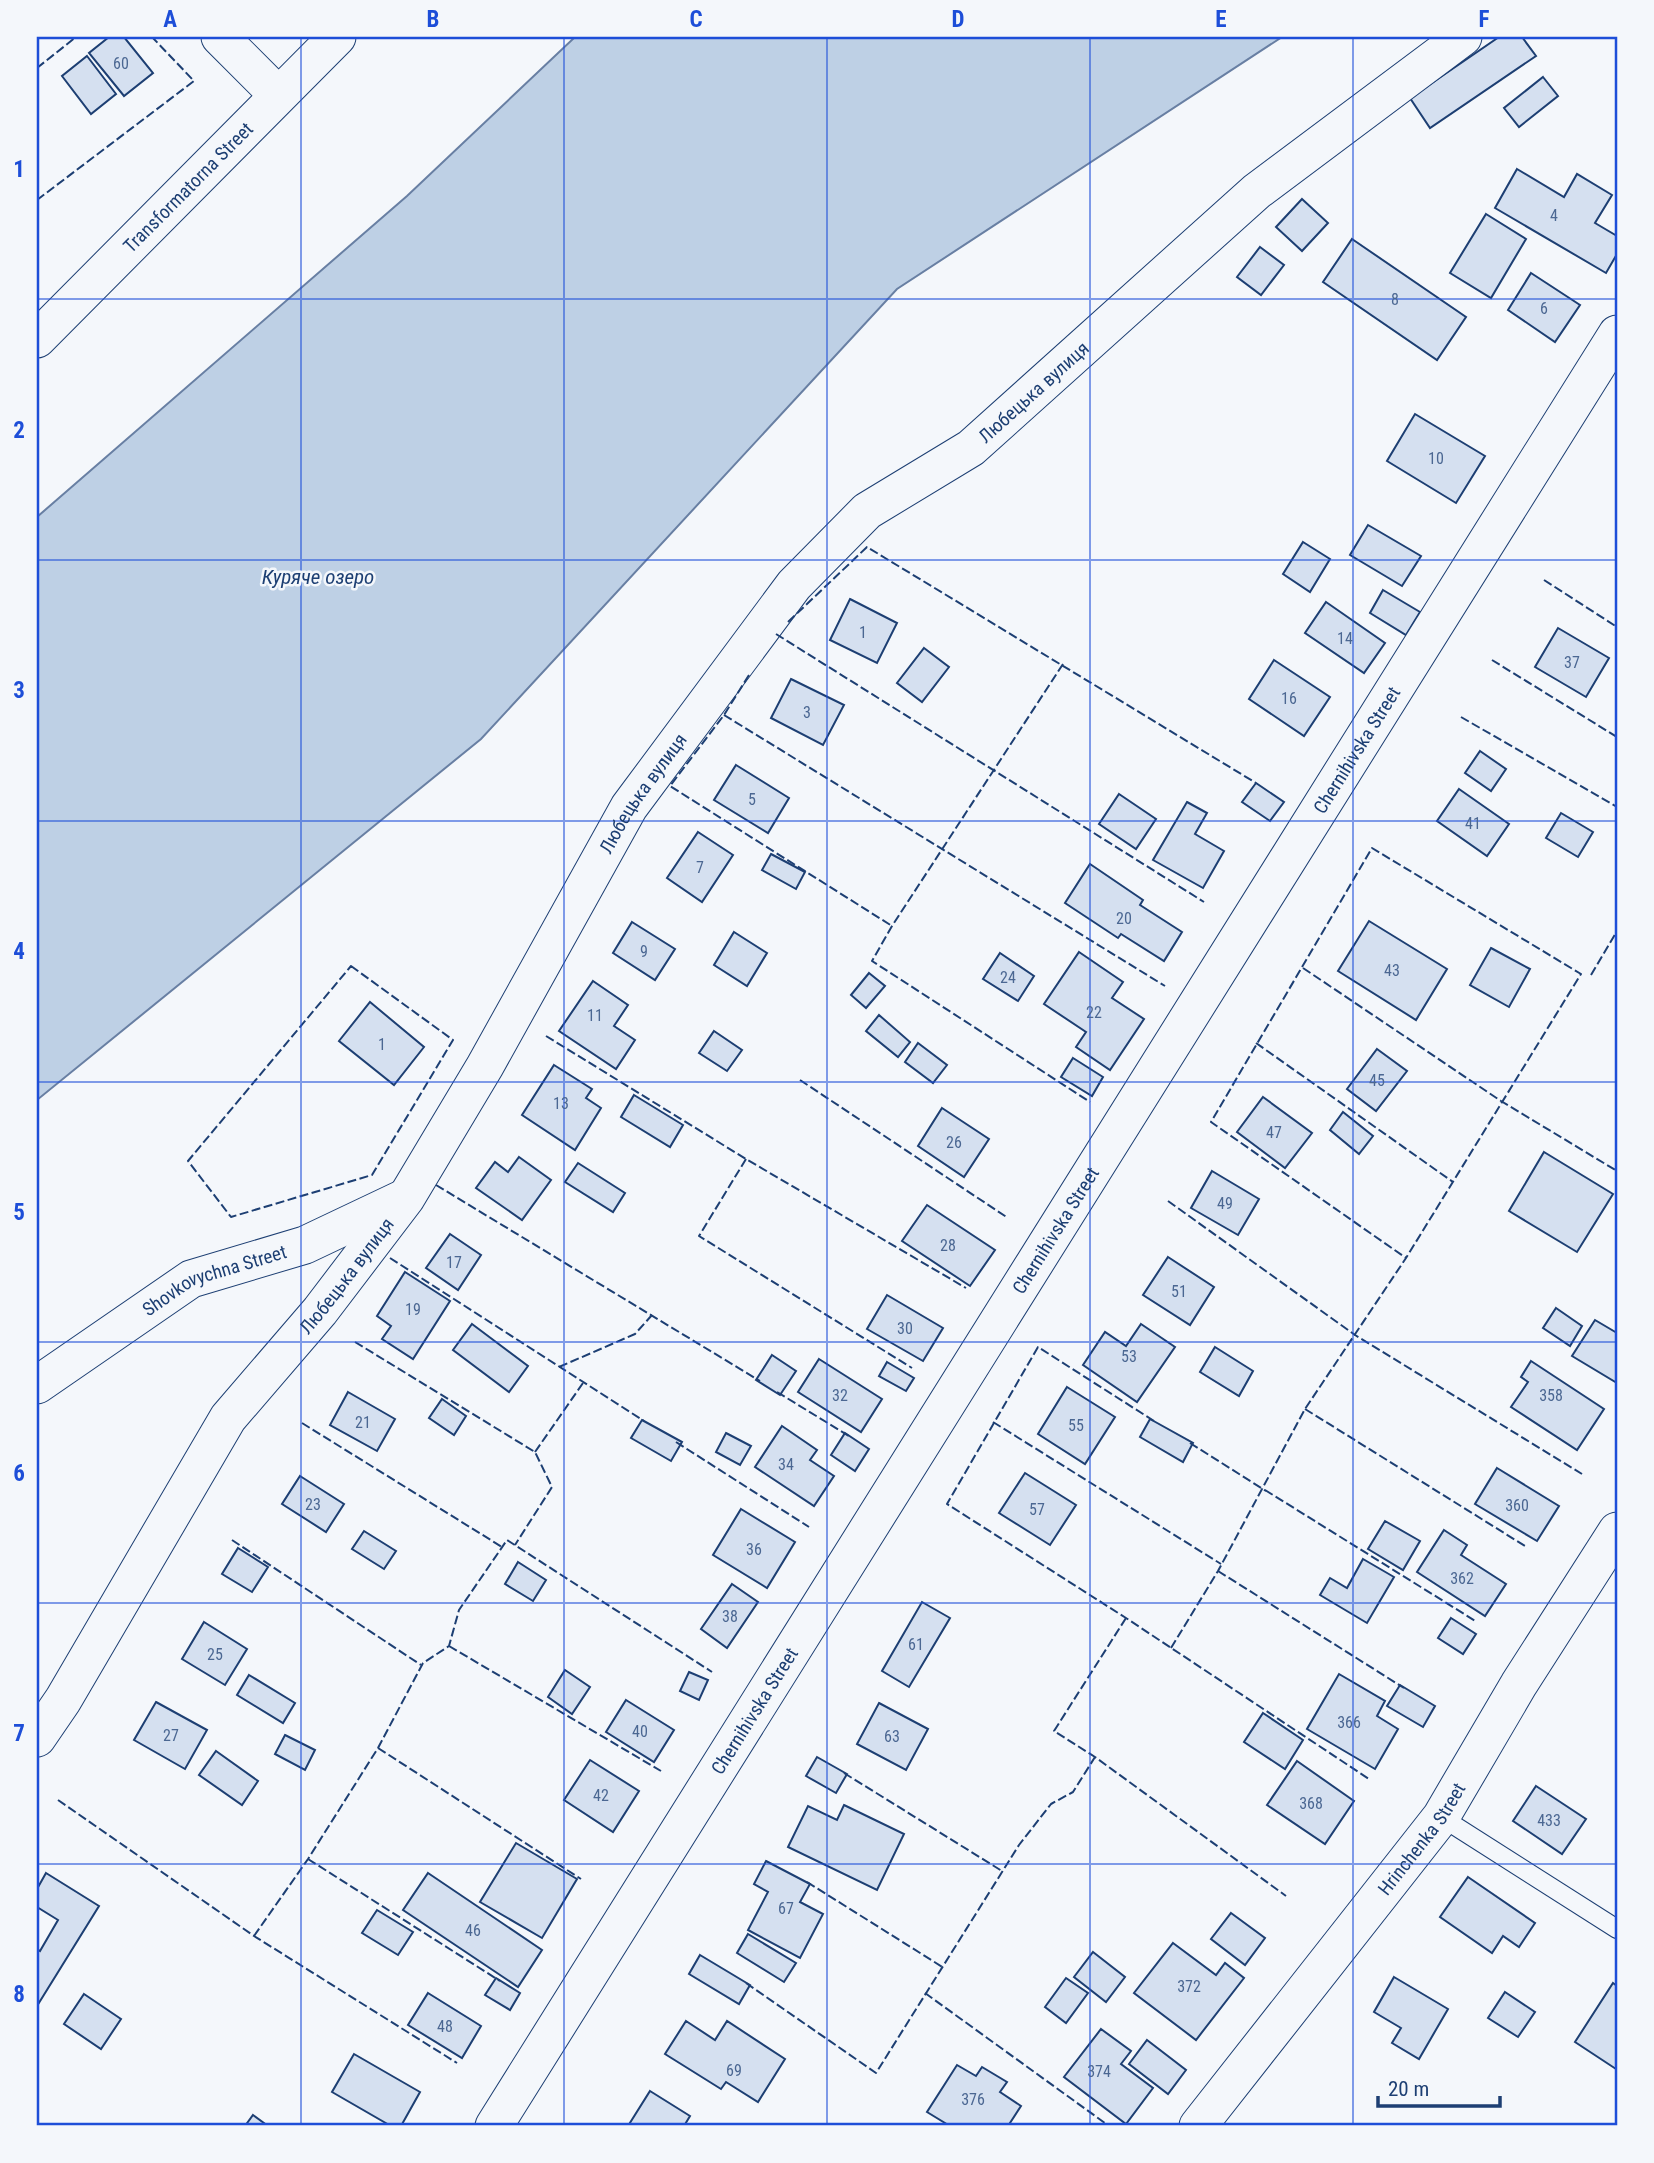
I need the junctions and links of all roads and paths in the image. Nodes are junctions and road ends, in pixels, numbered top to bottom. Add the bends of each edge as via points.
1 (220, 37) edge
2 (337, 37) edge
3 (1464, 37) edge
4 (278, 95) junction
5 (1617, 334) edge
6 (37, 339) edge
7 (406, 1198) junction
8 (37, 1385) edge
9 (1617, 1531) edge
10 (37, 1738) edge
11 (1441, 1817) junction
12 (1617, 1929) edge
13 (494, 2126) edge
14 (1198, 2126) edge

1 - 4 street
2 - 4 street, Transformatorna Street
3 - 7 street, Любецька вулиця via 1258,191 971,448 867,511 794,585 629,807
4 - 6 street, Transformatorna Street
5 - 13 street, Chernihivska Street
7 - 8 street, Shovkovychna Street via 305,1245 191,1279
7 - 10 street, Любецька вулиця via 320,1311 228,1418 64,1700
9 - 11 street, Hrinchenka Street
11 - 12 lane
11 - 14 street, Hrinchenka Street

